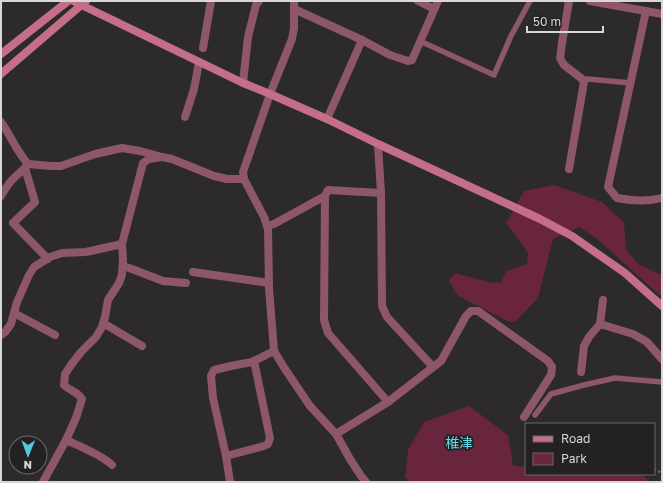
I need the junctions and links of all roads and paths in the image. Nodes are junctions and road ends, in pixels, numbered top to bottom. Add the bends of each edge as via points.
1 (68, 1) edge
2 (73, 1) edge
3 (211, 1) edge
4 (259, 1) edge
5 (418, 1) edge
6 (438, 1) edge
7 (530, 1) edge
8 (569, 1) edge
9 (590, 1) edge
10 (84, 3) edge
11 (294, 5) edge
12 (434, 9) junction
13 (646, 11) junction
14 (662, 14) edge
15 (362, 40) junction
16 (420, 41) junction
17 (203, 48) dead end
18 (1, 54) edge
19 (199, 62) junction
20 (1, 74) edge
21 (582, 80) junction
22 (243, 83) junction
23 (631, 83) junction
24 (270, 94) junction
25 (186, 117) dead end
26 (327, 119) junction
27 (1, 122) edge
28 (378, 144) junction
29 (162, 157) junction
30 (27, 166) junction
31 (569, 169) dead end
32 (244, 179) junction
33 (381, 193) junction
34 (1, 196) edge
35 (325, 196) junction
36 (662, 198) edge
37 (267, 226) junction
38 (122, 244) junction
39 (48, 259) junction
40 (123, 266) junction
41 (194, 272) dead end
42 (186, 283) dead end
43 (269, 283) junction
44 (603, 300) dead end
45 (662, 306) edge
46 (14, 313) junction
47 (103, 323) junction
48 (600, 324) junction
49 (1, 335) edge
50 (54, 335) dead end
51 (142, 346) dead end
52 (274, 351) junction
53 (662, 359) edge
54 (254, 361) junction
55 (433, 367) junction
56 (581, 372) dead end
57 (662, 382) edge
58 (388, 402) junction
59 (535, 415) dead end
60 (524, 417) dead end
61 (336, 434) junction
62 (66, 440) junction
63 (226, 456) junction
64 (112, 465) dead end
65 (43, 482) edge
66 (230, 482) edge
67 (366, 482) edge

1 - 18 street
2 - 10 street
3 - 17 street
4 - 22 street via 248,37
5 - 12 street
6 - 12 street
7 - 16 lane via 494,75
8 - 21 street via 560,58
9 - 13 street
10 - 19 street
10 - 20 street
11 - 15 street
11 - 24 street via 292,40
12 - 16 street
13 - 14 street
13 - 23 street
15 - 16 street via 408,62 412,60
15 - 26 street
19 - 22 street
19 - 25 street
21 - 23 lane
21 - 31 street via 584,89
22 - 24 street
23 - 36 street via 608,187 617,198 635,201
24 - 26 street
24 - 32 street via 243,172
26 - 28 street
27 - 30 street
28 - 33 street
28 - 45 street via 540,218 572,236 625,273
29 - 30 street via 122,148 61,166
29 - 32 street via 214,176
29 - 38 street via 149,158 143,162
30 - 34 street
30 - 39 street via 34,202 13,223
32 - 37 street
33 - 35 street via 328,190
33 - 55 street via 382,306 387,317
35 - 37 street
35 - 58 street via 324,320 328,332
37 - 43 street
38 - 39 street via 86,252 62,253
38 - 40 street
39 - 46 street via 34,267
40 - 42 street via 162,281
40 - 47 street via 119,283 108,300
41 - 43 street
43 - 52 street
44 - 48 street
46 - 49 street via 11,324
46 - 50 street
47 - 51 street
47 - 62 street via 96,337 65,374 64,385 82,399
48 - 53 street via 633,334 647,342
48 - 56 street via 584,346
52 - 54 street
52 - 61 street via 310,406
54 - 63 street via 270,438 264,446
54 - 63 street via 214,370 211,376 213,398
55 - 58 street
55 - 60 street via 441,361 466,316 471,311 478,311 548,361 552,367 551,374
57 - 59 lane via 615,378 584,385 551,394
58 - 61 street
61 - 67 street
62 - 64 street via 102,457
62 - 65 street
63 - 66 street

